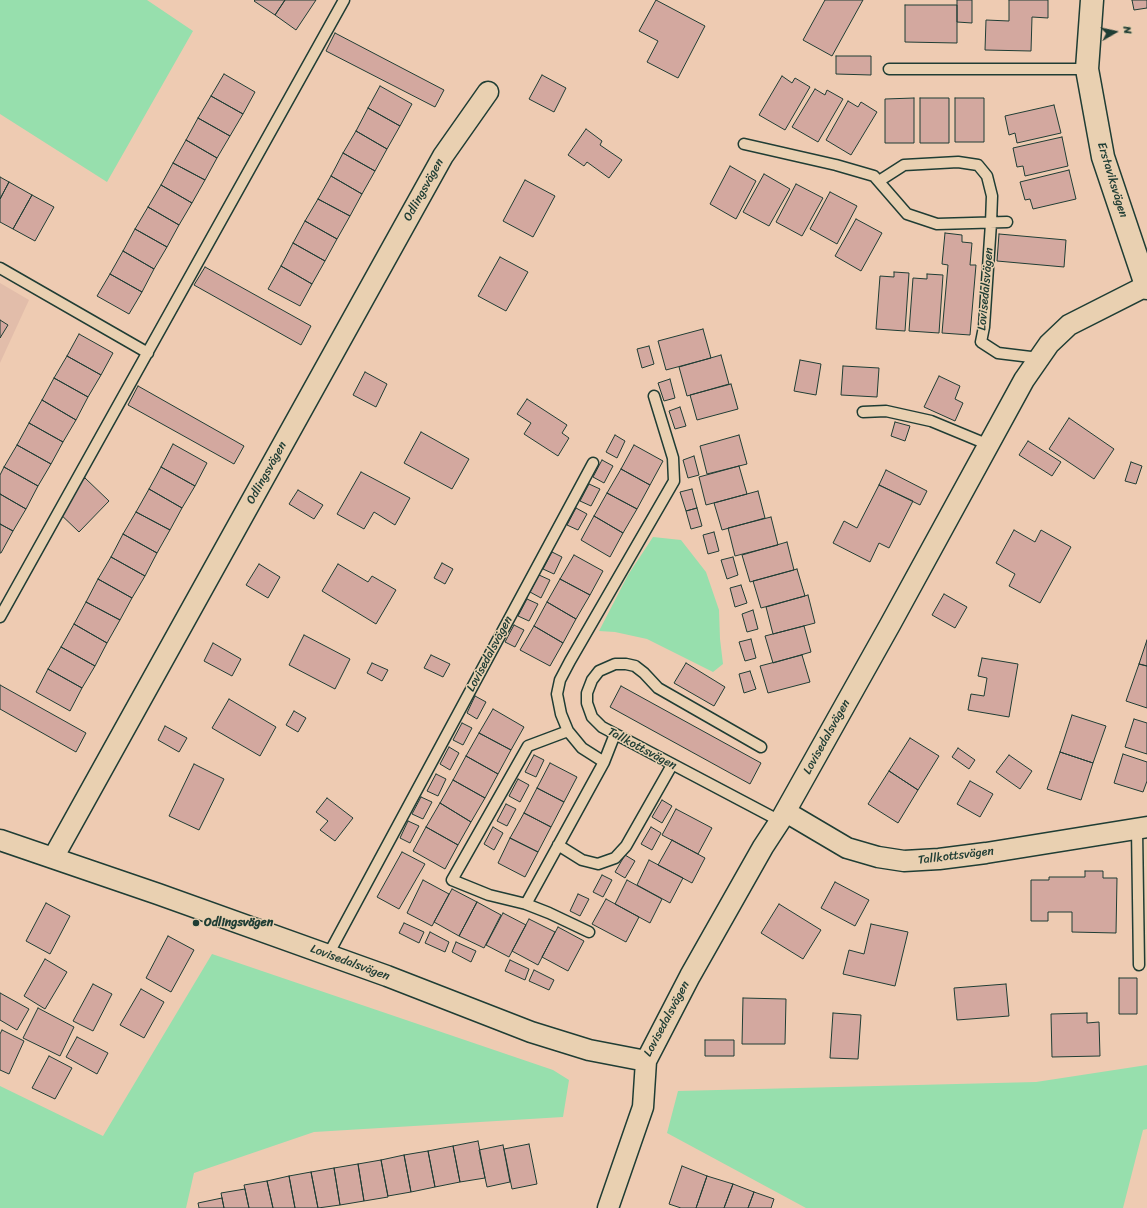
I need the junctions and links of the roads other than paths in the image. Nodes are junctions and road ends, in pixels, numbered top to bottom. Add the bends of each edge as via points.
1 (344, 0) edge
2 (1092, 0) edge
3 (889, 69) dead end
4 (1086, 69) junction
5 (488, 92) dead end
6 (744, 144) dead end
7 (879, 181) junction
8 (1007, 222) dead end
9 (991, 223) junction
10 (0, 268) edge
11 (1147, 287) edge
12 (148, 353) junction
13 (1039, 358) junction
14 (654, 396) dead end
15 (863, 412) dead end
16 (989, 444) junction
17 (593, 464) dead end
18 (0, 617) edge
19 (568, 731) junction
20 (615, 734) junction
21 (761, 747) dead end
22 (604, 762) junction
23 (672, 764) junction
24 (783, 816) junction
25 (1142, 828) edge
26 (0, 840) edge
27 (558, 845) junction
28 (53, 858) junction
29 (526, 904) junction
30 (589, 932) dead end
31 (328, 955) junction
32 (1139, 965) dead end
33 (646, 1061) junction
34 (608, 1208) edge

1 - 12 lane
2 - 4 street, Erstaviksvägen
3 - 4 lane
4 - 11 street, Erstaviksvägen via 1103,157
5 - 28 street, Odlingsvägen via 443,156
6 - 7 lane via 836,165 874,176
7 - 9 lane via 907,214 937,224
7 - 9 lane, Lovisedalsvägen via 904,165 958,162 978,165 987,176 992,196
8 - 9 lane
9 - 13 lane, Lovisedalsvägen via 981,342 998,353
10 - 12 lane
11 - 13 street, Lovisedalsvägen via 1069,325 1049,344
12 - 18 lane
13 - 16 street, Lovisedalsvägen
14 - 19 lane via 673,458 674,481 560,680 558,694 561,714
15 - 16 lane via 886,411 925,420
16 - 24 street, Lovisedalsvägen
17 - 31 lane, Lovisedalsvägen
19 - 22 lane via 582,748
19 - 29 lane via 528,746 452,880 489,895
20 - 21 lane, Tallkottsvägen via 602,727 592,717 587,703 587,692 599,671 614,664 626,664 635,666 658,688
20 - 22 lane
20 - 23 lane, Tallkottsvägen
22 - 27 lane
23 - 24 lane, Tallkottsvägen
23 - 27 lane via 626,846 614,858 598,864 582,860
24 - 25 street, Tallkottsvägen via 847,848 904,861 970,855
24 - 33 street, Lovisedalsvägen via 690,976
25 - 32 lane, Tallkottsvägen
26 - 28 street, Lovisedalsvägen
27 - 29 lane
28 - 31 street, Lovisedalsvägen
29 - 30 lane
31 - 33 street, Lovisedalsvägen via 531,1032 589,1050
33 - 34 street via 643,1107

